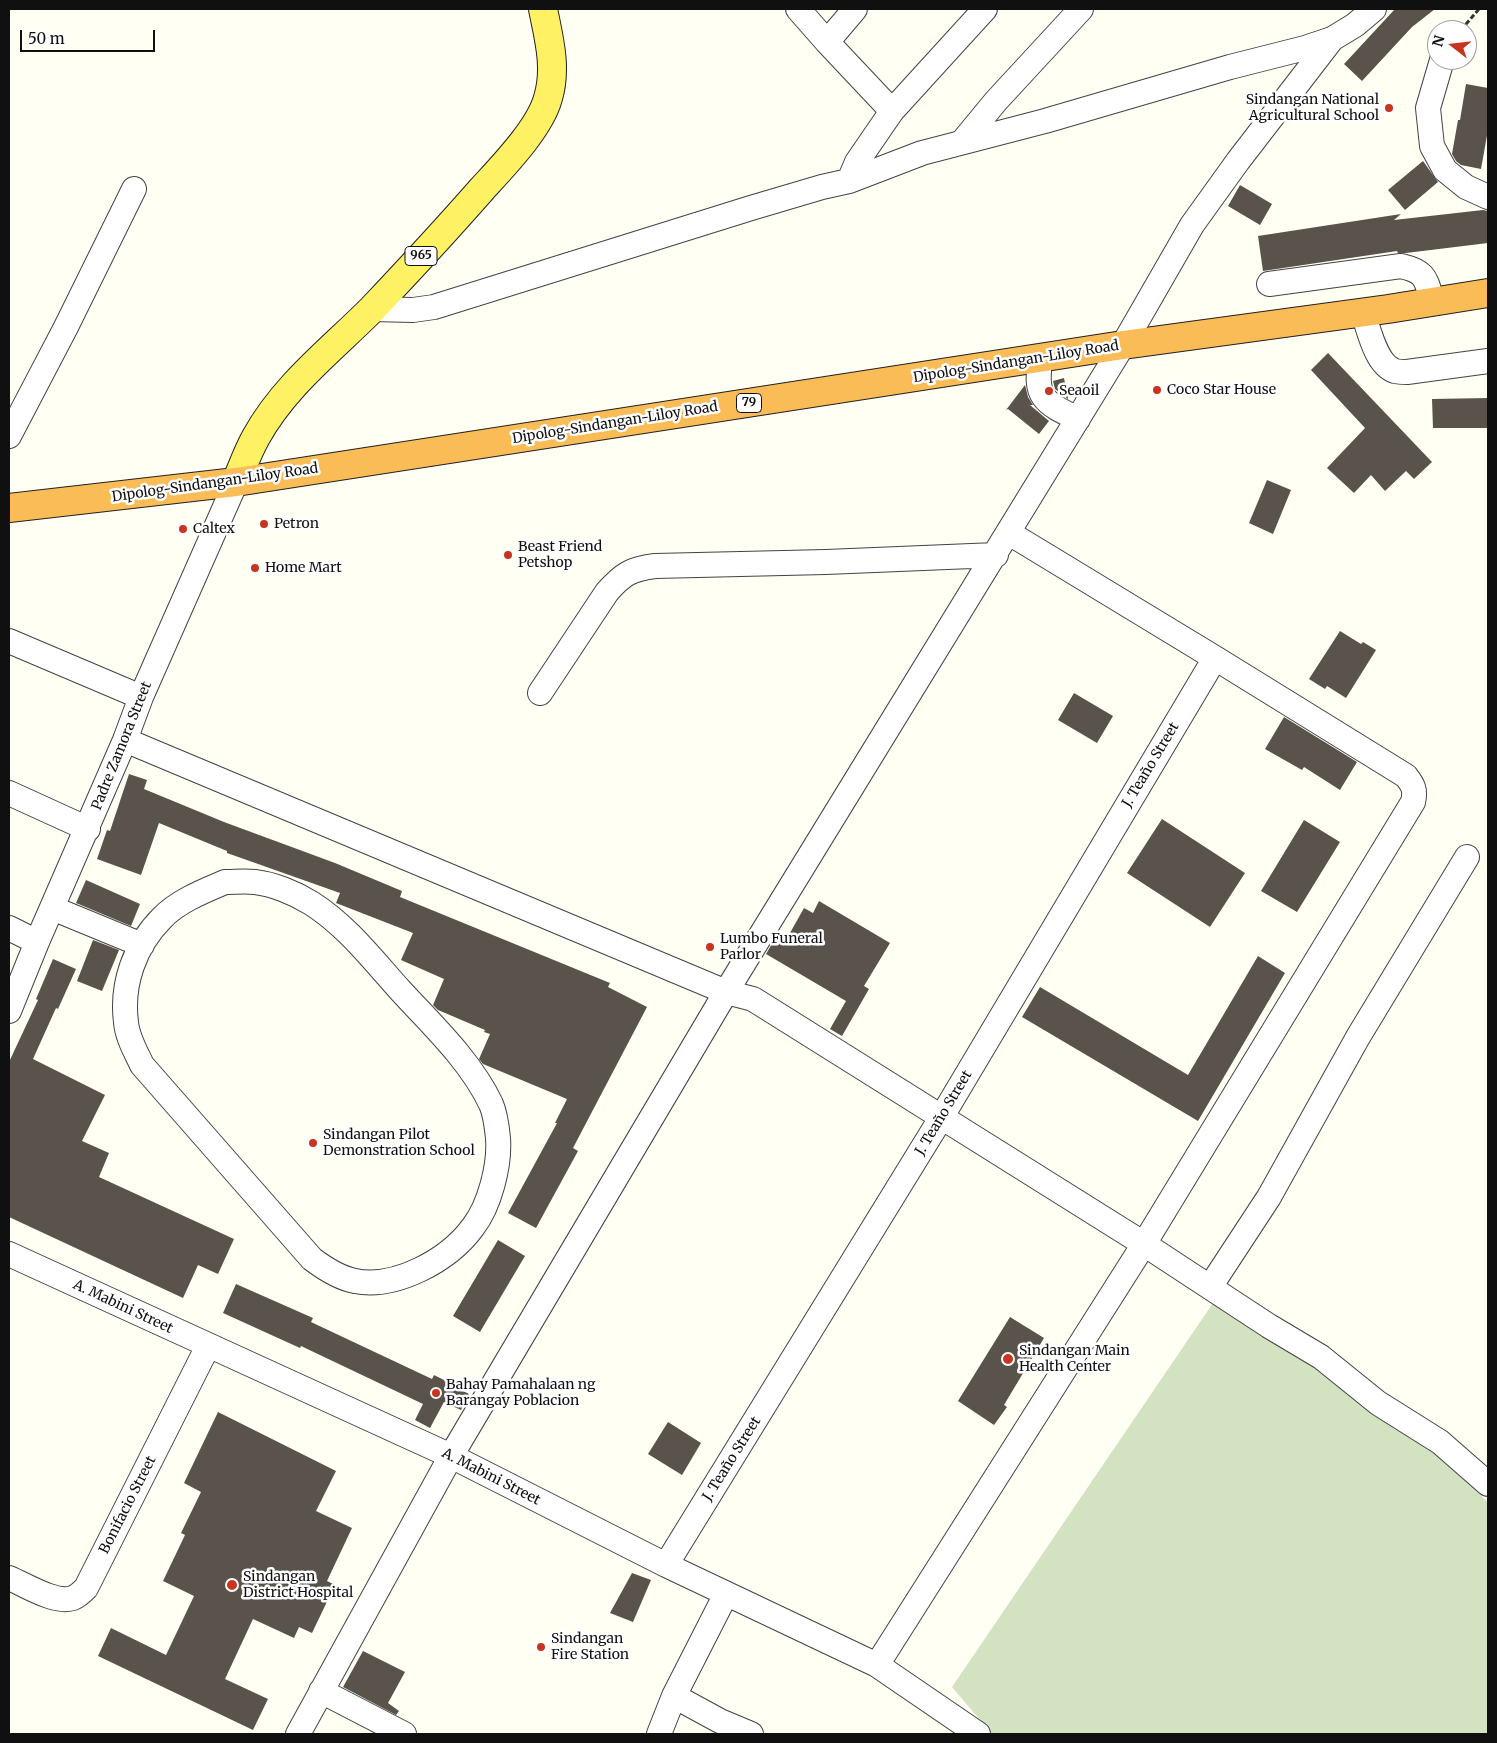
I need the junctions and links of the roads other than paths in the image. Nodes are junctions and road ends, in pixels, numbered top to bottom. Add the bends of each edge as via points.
1 (543, 9) edge
2 (798, 9) edge
3 (855, 9) edge
4 (985, 9) edge
5 (1081, 9) edge
6 (1374, 9) edge
7 (1332, 39) junction
8 (827, 42) junction
9 (1439, 70) edge
10 (892, 112) junction
11 (963, 141) junction
12 (849, 181) junction
13 (134, 189) dead end
14 (1488, 197) edge
15 (1269, 284) dead end
16 (1488, 293) edge
17 (1433, 302) junction
18 (371, 309) junction
19 (1363, 313) junction
20 (1123, 346) junction
21 (1041, 358) junction
22 (1488, 360) edge
23 (1078, 419) junction
24 (9, 436) edge
25 (236, 482) junction
26 (9, 508) edge
27 (1009, 533) junction
28 (996, 555) junction
29 (9, 641) edge
30 (1216, 658) junction
31 (540, 693) dead end
32 (141, 697) junction
33 (125, 740) junction
34 (9, 793) edge
35 (88, 829) junction
36 (1467, 857) dead end
37 (52, 908) junction
38 (9, 928) edge
39 (37, 942) junction
40 (142, 945) junction
41 (726, 992) junction
42 (9, 1011) edge
43 (941, 1118) junction
44 (1144, 1244) junction
45 (9, 1254) edge
46 (1210, 1287) junction
47 (208, 1346) junction
48 (451, 1456) junction
49 (1488, 1484) edge
50 (666, 1565) junction
51 (9, 1578) edge
52 (726, 1594) junction
53 (877, 1665) junction
54 (321, 1691) junction
55 (674, 1696) junction
56 (970, 1728) edge
57 (298, 1734) edge
58 (404, 1734) edge
59 (660, 1734) edge
60 (751, 1734) edge

1 - 18 main road, 965 via 553,58 552,81 548,100 538,120 502,167
2 - 8 street
3 - 8 street
4 - 10 street
5 - 11 street via 996,100
6 - 7 street
7 - 11 street via 1045,121
7 - 20 street via 1192,225
8 - 10 street
9 - 14 street via 1428,108 1432,146 1445,170 1466,187
10 - 12 street
11 - 12 street
12 - 18 street via 768,202 434,307
13 - 24 street
15 - 17 street via 1401,266 1424,276
16 - 17 highway, Dipolog-Sindangan-Liloy Road / 79
17 - 19 highway, Dipolog-Sindangan-Liloy Road / 79
18 - 25 main road, 965 via 287,393 255,438
19 - 20 highway, Dipolog-Sindangan-Liloy Road / 79
19 - 22 street via 1380,357 1396,372
20 - 21 highway, Dipolog-Sindangan-Liloy Road / 79
20 - 23 street
21 - 23 street via 1037,376 1044,398 1057,409
21 - 25 highway, Dipolog-Sindangan-Liloy Road / 79
23 - 27 street
25 - 26 highway, Dipolog-Sindangan-Liloy Road / 79
25 - 32 street, Padre Zamora Street
27 - 28 street
27 - 30 street
28 - 31 street via 639,568 619,578 606,592
28 - 41 street
29 - 32 street
30 - 43 street, J. Teaño Street
30 - 44 street via 1406,776 1415,794
32 - 33 street, Padre Zamora Street
33 - 35 street, Padre Zamora Street
33 - 41 street
34 - 35 street
35 - 37 street, Padre Zamora Street
36 - 46 street via 1358,1037 1269,1197
37 - 39 street, Padre Zamora Street
37 - 40 street
38 - 39 street
39 - 42 street, Padre Zamora Street
40 - 40 street via 162,917 193,896 225,882 256,882 290,892 343,926 462,1059 492,1106 498,1136 498,1162 484,1208 473,1227 428,1266 377,1282 354,1280 328,1270 312,1258 142,1065 126,1023 125,999 129,971
41 - 43 street via 753,999
41 - 48 street
43 - 44 street
43 - 50 street, J. Teaño Street
44 - 46 street
44 - 53 street
45 - 47 street, A. Mabini Street
46 - 49 street via 1321,1357 1378,1402 1440,1442
47 - 48 street, A. Mabini Street
47 - 51 street, Bonifacio Street via 86,1588 75,1598 65,1600
48 - 50 street, A. Mabini Street
48 - 54 street
50 - 52 street, A. Mabini Street
52 - 53 street, A. Mabini Street
52 - 55 street
53 - 56 street, A. Mabini Street
54 - 57 street
54 - 58 street
55 - 59 street
55 - 60 street

